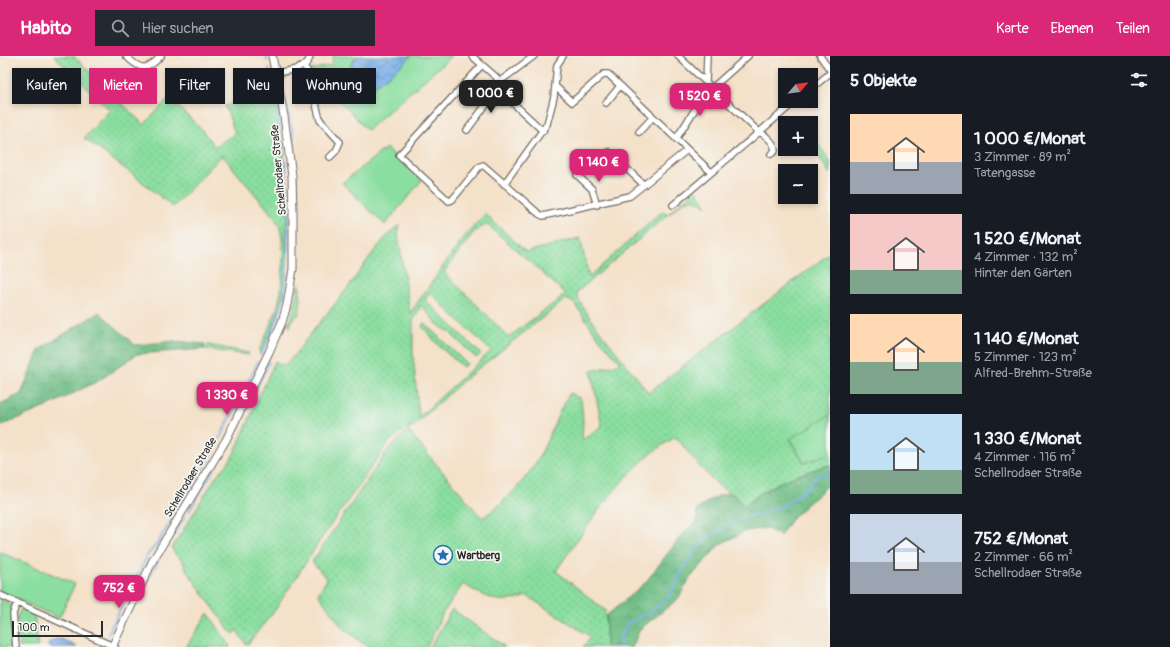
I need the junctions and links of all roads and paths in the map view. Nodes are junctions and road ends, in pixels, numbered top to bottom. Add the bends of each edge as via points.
1 (126, 56) edge
2 (161, 56) edge
3 (272, 56) edge
4 (310, 56) edge
5 (472, 56) edge
6 (534, 56) edge
7 (563, 56) edge
8 (678, 56) edge
9 (707, 56) edge
10 (748, 56) edge
11 (820, 56) edge
12 (482, 65) junction
13 (304, 66) junction
14 (274, 68) edge
15 (830, 70) edge
16 (284, 71) edge
17 (830, 73) edge
18 (499, 82) junction
19 (818, 83) edge
20 (709, 85) junction
21 (555, 86) junction
22 (620, 86) junction
23 (498, 89) junction
24 (606, 103) dead end
25 (281, 104) edge
26 (788, 108) edge
27 (653, 117) junction
28 (467, 130) dead end
29 (544, 131) junction
30 (639, 132) dead end
31 (759, 132) junction
32 (676, 139) junction
33 (687, 150) junction
34 (609, 152) dead end
35 (771, 154) dead end
36 (330, 157) dead end
37 (711, 172) junction
38 (577, 175) dead end
39 (504, 184) junction
40 (644, 185) junction
41 (597, 205) junction
42 (673, 205) dead end
43 (0, 595) edge
44 (17, 602) junction
45 (113, 646) edge
46 (16, 647) edge

1 - 2 street via 135,65 145,68 150,67
3 - 14 street, Schellrodaer Straße
4 - 13 street
5 - 12 street
6 - 18 street
7 - 21 street via 557,65
8 - 20 street
9 - 20 street
10 - 20 street
11 - 15 street
12 - 18 street
12 - 39 street via 399,155 450,201 483,165
13 - 16 street
13 - 36 street via 308,72 320,120 340,142
17 - 19 street
18 - 23 street
20 - 31 street
20 - 32 street
21 - 22 street via 572,102 606,73
21 - 29 street
22 - 24 street
22 - 27 street
23 - 28 street
23 - 29 street
25 - 45 street, Schellrodaer Straße via 290,152 293,210 292,269 287,306 270,352 226,440 153,560
26 - 31 street
27 - 30 street
27 - 32 street
29 - 39 street
31 - 35 street via 775,147
31 - 37 street
32 - 33 street
33 - 37 street
33 - 40 street
34 - 40 street
37 - 42 street
38 - 41 street via 592,189
39 - 41 street via 534,212 543,216
40 - 41 street via 630,196
43 - 44 street
44 - 45 street
44 - 46 street via 14,614

